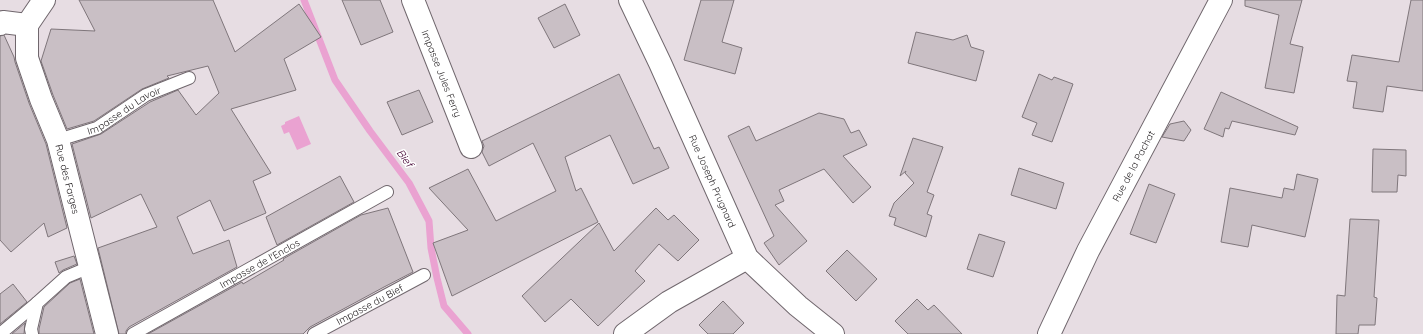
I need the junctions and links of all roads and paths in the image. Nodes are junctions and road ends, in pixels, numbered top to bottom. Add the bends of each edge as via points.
1 (44, 0) edge
2 (413, 0) edge
3 (630, 0) edge
4 (1221, 0) edge
5 (1, 20) edge
6 (27, 25) junction
7 (188, 78) dead end
8 (58, 140) junction
9 (471, 147) dead end
10 (387, 192) dead end
11 (747, 258) junction
12 (90, 267) junction
13 (424, 274) dead end
14 (37, 303) junction
15 (0, 334) edge
16 (32, 334) edge
17 (107, 334) edge
18 (133, 334) edge
19 (314, 334) edge
20 (625, 334) edge
21 (833, 334) edge
22 (1048, 334) edge

1 - 6 street
2 - 9 street, Impasse Jules Ferry
3 - 11 street, Rue Joseph Prugnard
4 - 22 street, Rue de la Pachat via 1088,251
5 - 6 street
6 - 8 street, Rue des Farges via 26,58
7 - 8 lane, Impasse du Lavoir via 146,96 97,128
8 - 12 street, Rue des Farges
10 - 18 lane, Impasse de l'Enclos
11 - 20 street via 669,302
11 - 21 street, Rue Joseph Prugnard via 798,306
12 - 14 lane via 66,277
12 - 17 street, Rue des Farges
13 - 19 lane, Impasse du Bief
14 - 15 lane
14 - 16 lane

